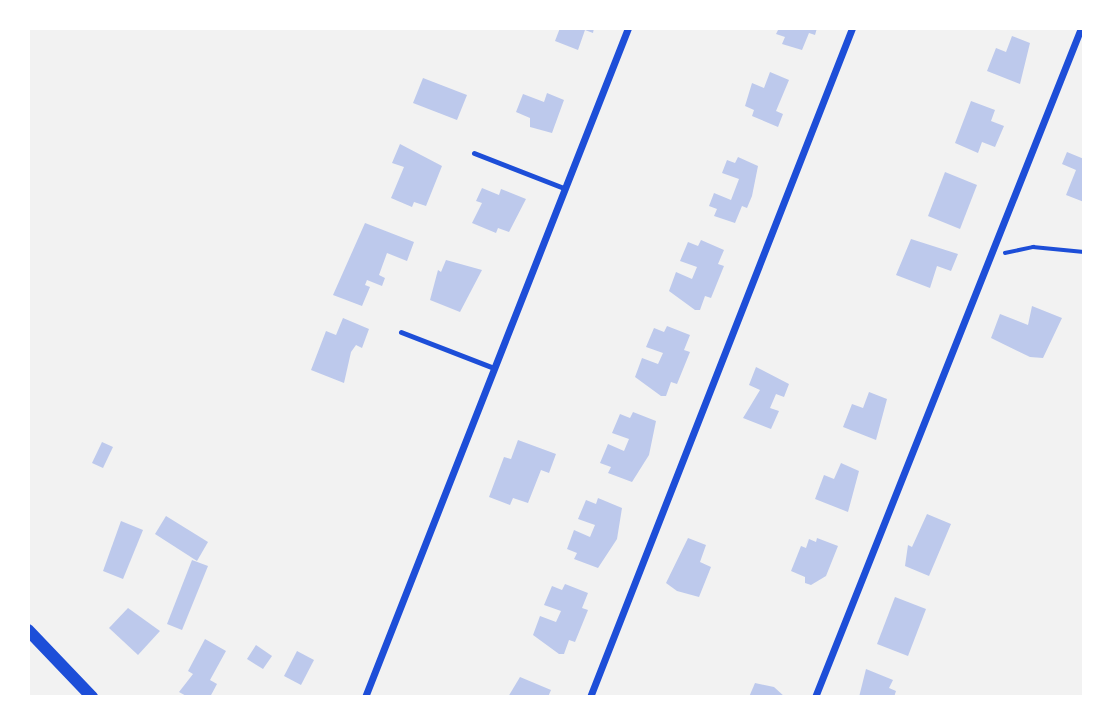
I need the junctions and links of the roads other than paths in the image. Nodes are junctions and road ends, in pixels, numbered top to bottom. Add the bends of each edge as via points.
1 (628, 28) edge
2 (852, 28) edge
3 (1080, 28) edge
4 (474, 153) dead end
5 (564, 188) junction
6 (401, 332) dead end
7 (494, 368) junction
8 (28, 630) edge
9 (92, 697) edge
10 (365, 697) edge
11 (590, 697) edge
12 (815, 697) edge

1 - 5 street
2 - 11 street
3 - 12 street
4 - 5 lane
5 - 7 street
6 - 7 lane
7 - 10 street
8 - 9 street

